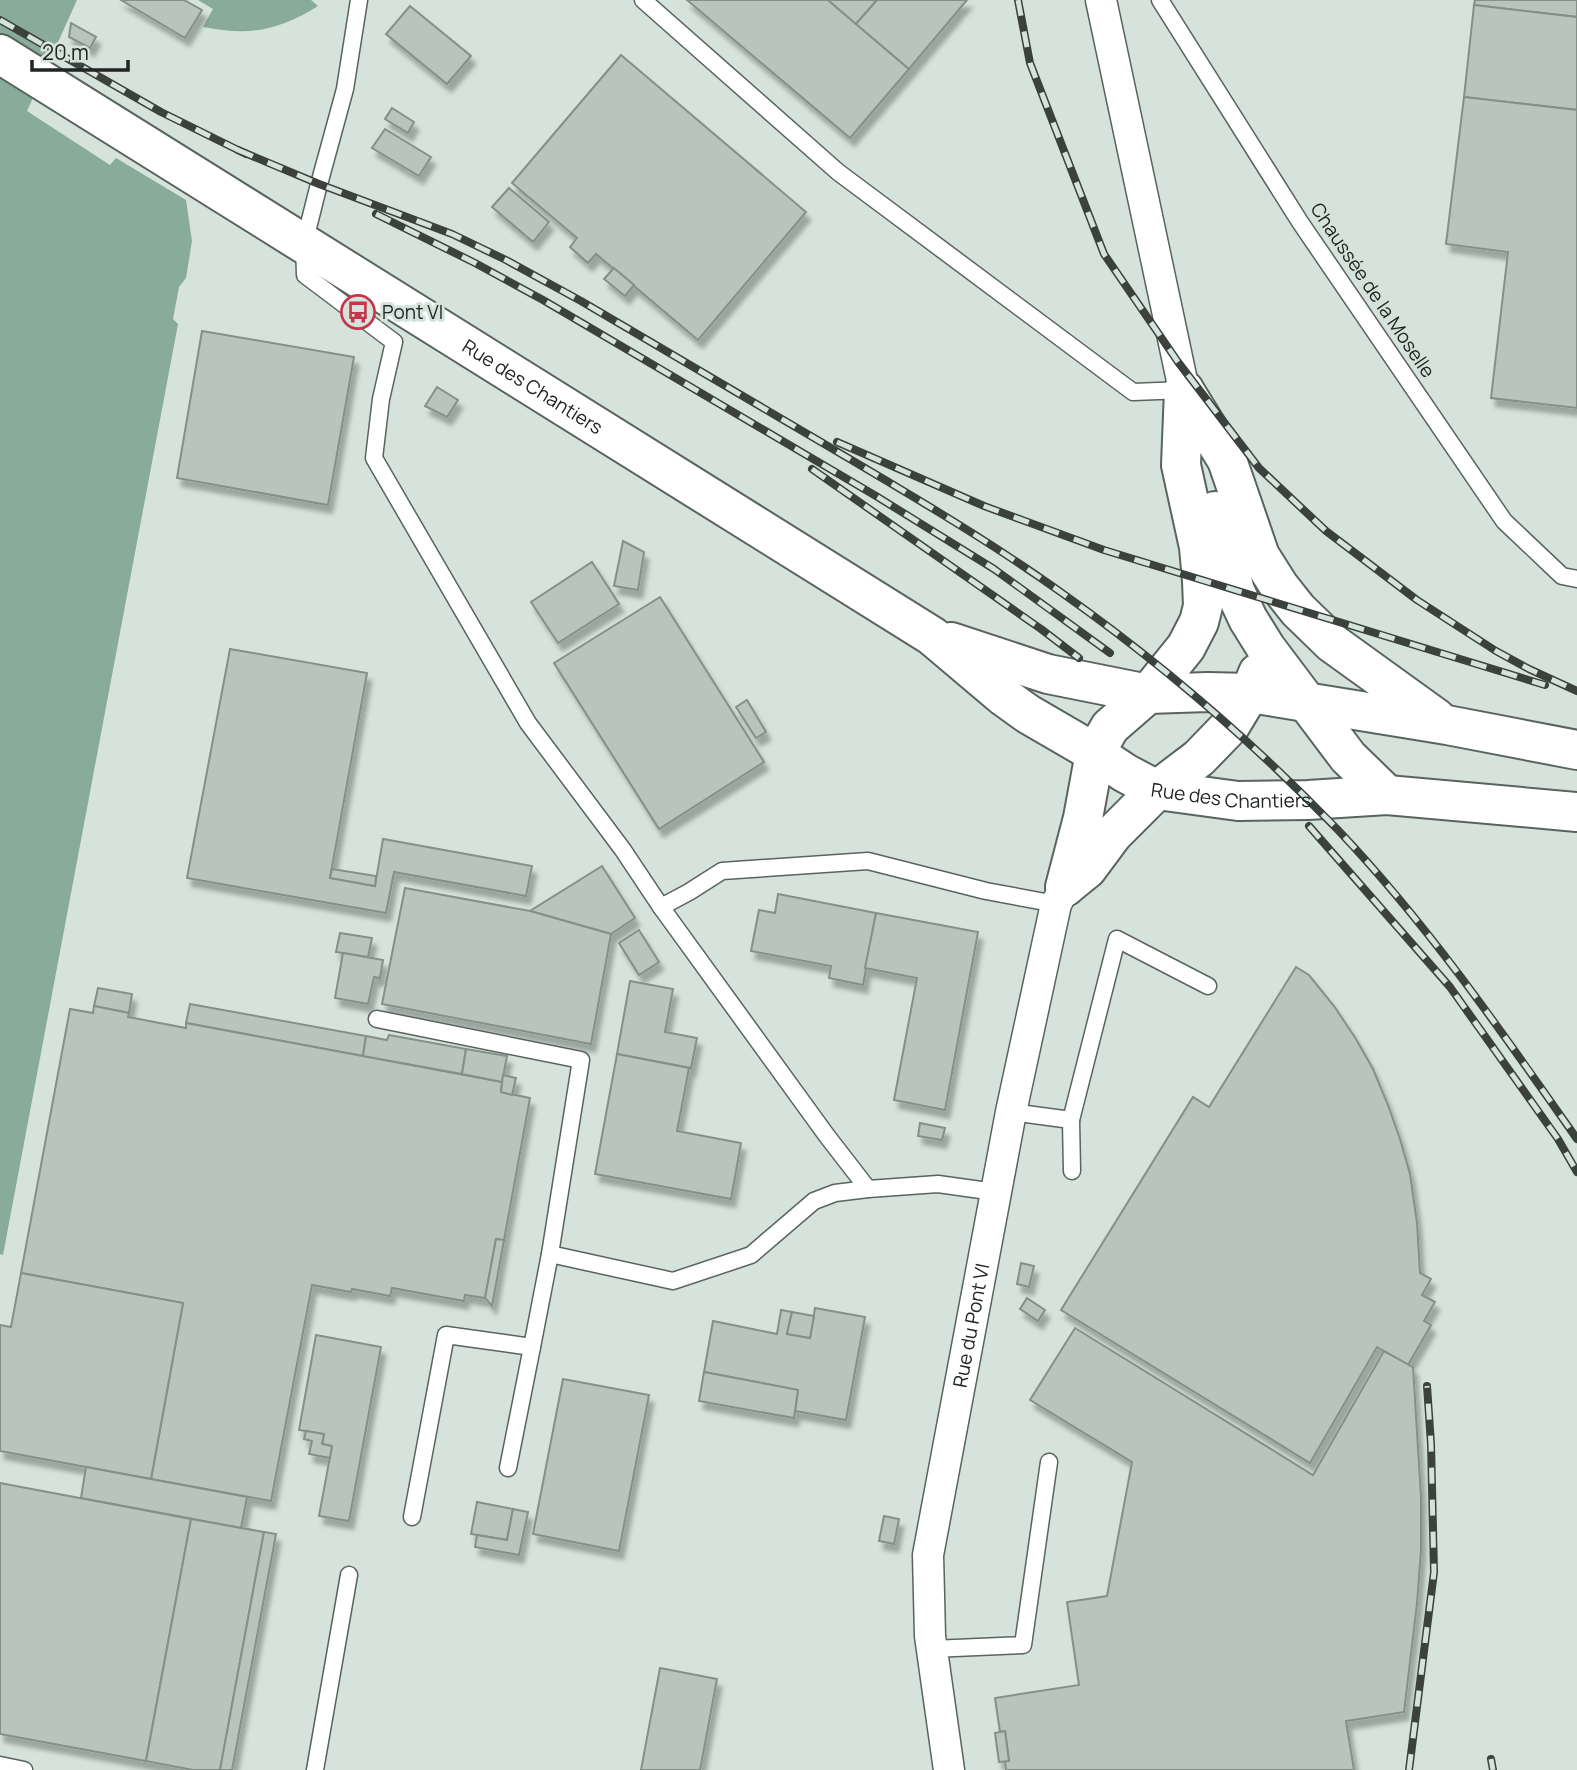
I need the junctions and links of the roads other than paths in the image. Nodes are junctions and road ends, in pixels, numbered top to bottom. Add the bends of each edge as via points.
1 (359, 0) edge
2 (643, 0) edge
3 (1101, 0) edge
4 (1160, 0) edge
5 (0, 54) edge
6 (304, 244) junction
7 (1184, 390) junction
8 (1261, 556) junction
9 (1577, 579) edge
10 (932, 636) junction
11 (1266, 648) junction
12 (1048, 674) junction
13 (1250, 693) junction
14 (1149, 694) junction
15 (1307, 702) junction
16 (1447, 726) junction
17 (1577, 750) edge
18 (1095, 753) junction
19 (1157, 790) junction
20 (1387, 795) junction
21 (1577, 812) edge
22 (1061, 896) junction
23 (661, 907) junction
24 (1208, 986) dead end
25 (377, 1019) dead end
26 (1011, 1112) junction
27 (1072, 1121) junction
28 (1072, 1171) dead end
29 (868, 1189) junction
30 (995, 1192) junction
31 (550, 1254) junction
32 (532, 1347) junction
33 (1049, 1462) dead end
34 (508, 1468) dead end
35 (412, 1517) dead end
36 (349, 1575) dead end
37 (932, 1649) junction
38 (0, 1765) edge
39 (24, 1770) edge
40 (315, 1770) edge
41 (949, 1770) edge

1 - 6 lane via 345,89
2 - 7 lane via 838,172 1133,392
3 - 7 street
4 - 9 lane, Chaussée de la Moselle via 1300,222 1504,521 1562,576
5 - 6 street, Rue des Chantiers
6 - 10 street, Rue des Chantiers
6 - 23 lane via 305,275 394,342 373,458 528,723
7 - 8 street via 1227,460
7 - 11 street via 1235,591
7 - 14 street via 1181,465 1199,547 1203,606 1186,647
8 - 11 street
8 - 16 street via 1298,610 1332,643
10 - 12 street, Rue des Chantiers
10 - 18 street, Rue des Chantiers via 1003,696
11 - 13 street
11 - 15 street
12 - 14 street, Rue des Chantiers
12 - 18 street
13 - 14 street, Rue des Chantiers
13 - 15 street, Rue des Chantiers
13 - 19 street via 1235,719 1199,758
14 - 18 street via 1110,727
15 - 16 street, Rue des Chantiers
15 - 20 street via 1348,757
16 - 17 street, Rue des Chantiers
18 - 19 street, Rue des Chantiers
18 - 22 street
19 - 20 street, Rue des Chantiers via 1238,801
19 - 22 street
20 - 21 street, Rue des Chantiers
22 - 23 lane via 986,891 868,861 722,871
22 - 26 street, Rue du Pont VI
23 - 29 lane
24 - 27 lane via 1117,939
25 - 31 lane via 580,1060
26 - 27 lane
26 - 30 street, Rue du Pont VI
27 - 28 lane
29 - 30 lane via 938,1184
29 - 31 lane via 814,1201 751,1255 673,1281
30 - 37 street, Rue du Pont VI via 928,1555
31 - 32 lane
32 - 34 lane
32 - 35 lane via 446,1335
33 - 37 lane via 1023,1645
36 - 40 lane
37 - 41 street, Rue du Pont VI
38 - 39 lane

